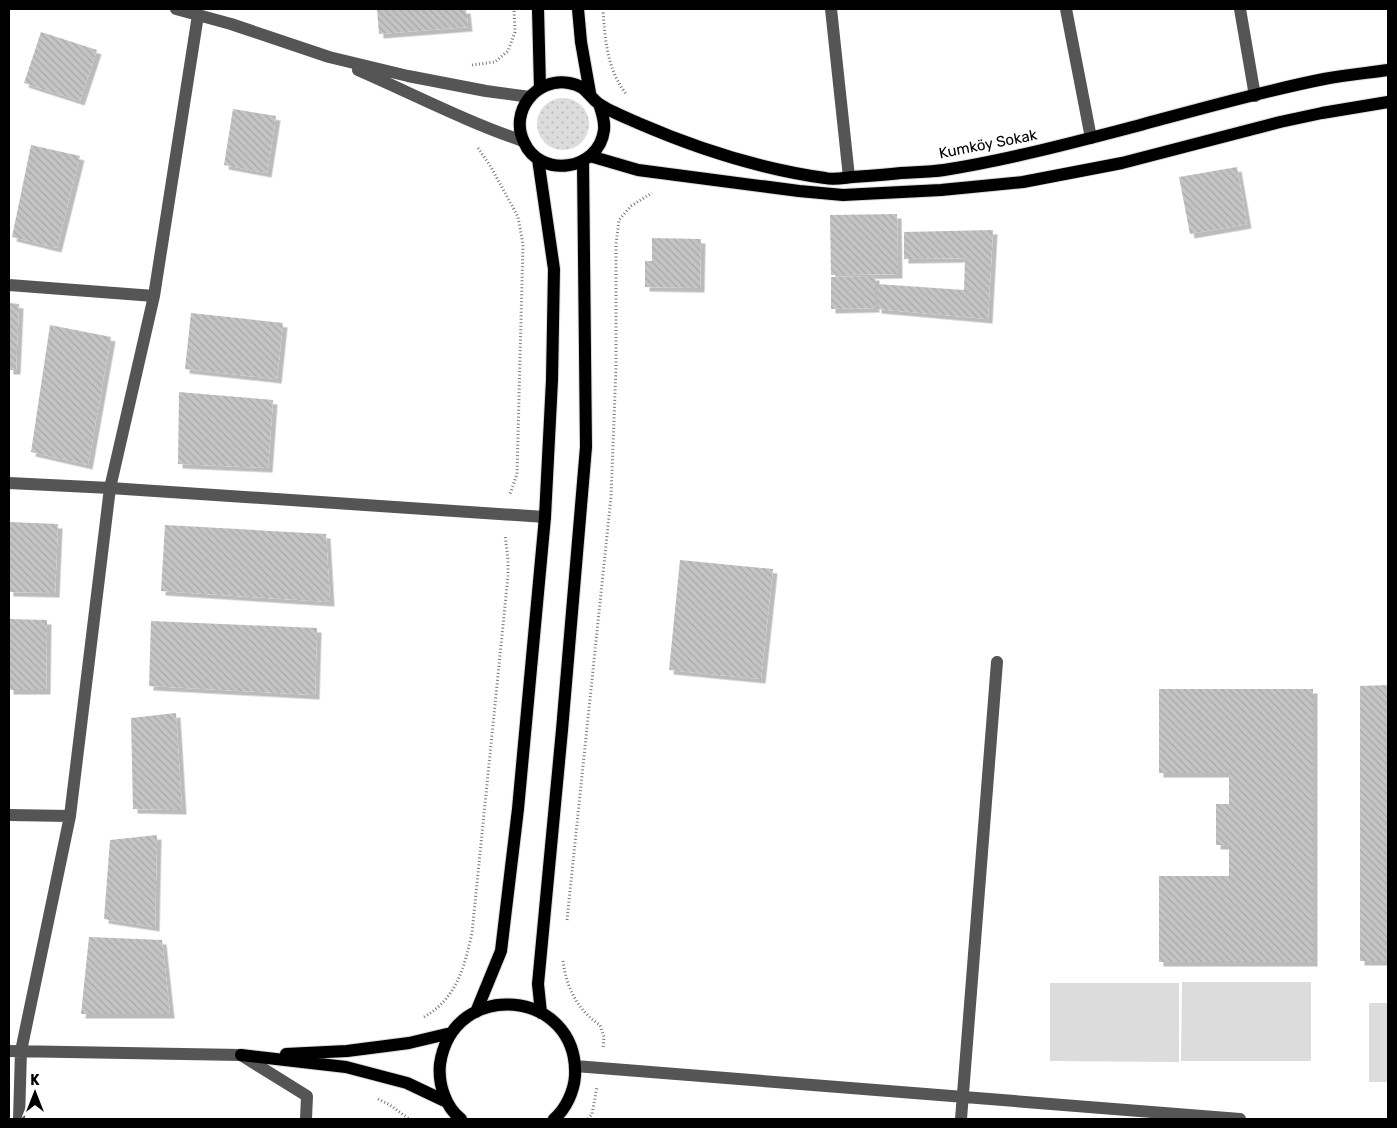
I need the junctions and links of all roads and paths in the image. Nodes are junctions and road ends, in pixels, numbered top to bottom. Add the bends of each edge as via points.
1 (176, 9) edge
2 (514, 9) edge
3 (538, 9) edge
4 (578, 9) edge
5 (603, 9) edge
6 (830, 9) edge
7 (1066, 9) edge
8 (1240, 9) edge
9 (198, 15) junction
10 (329, 57) junction
11 (469, 65) dead end
12 (1388, 70) edge
13 (535, 92) junction
14 (590, 93) junction
15 (1255, 96) junction
16 (635, 99) dead end
17 (1388, 102) edge
18 (599, 104) junction
19 (1090, 138) junction
20 (473, 141) dead end
21 (523, 142) junction
22 (586, 158) junction
23 (538, 159) junction
24 (849, 177) junction
25 (660, 192) dead end
26 (9, 285) edge
27 (154, 296) junction
28 (9, 483) edge
29 (110, 488) junction
30 (510, 495) dead end
31 (545, 517) junction
32 (504, 536) dead end
33 (997, 662) dead end
34 (9, 815) edge
35 (70, 816) junction
36 (566, 928) dead end
37 (564, 954) dead end
38 (476, 1012) junction
39 (541, 1013) junction
40 (422, 1018) dead end
41 (451, 1033) junction
42 (604, 1037) dead end
43 (15, 1051) edge
44 (241, 1055) junction
45 (575, 1066) junction
46 (373, 1096) dead end
47 (963, 1096) junction
48 (447, 1102) junction
49 (595, 1103) dead end
50 (18, 1119) edge
51 (306, 1119) edge
52 (409, 1119) edge
53 (461, 1119) edge
54 (554, 1119) edge
55 (588, 1119) edge
56 (961, 1119) edge
57 (1240, 1119) edge

1 - 9 street
2 - 11 path via 515,32 508,51 495,62
3 - 13 main road
4 - 14 main road
5 - 16 path via 606,48 616,80
6 - 24 street
7 - 19 street
8 - 15 street
9 - 10 street
9 - 27 street
10 - 13 street via 486,91
10 - 21 street via 480,126
12 - 15 main road, Kumköy Sokak via 1325,79
13 - 14 main road via 554,83 567,82
13 - 21 main road via 524,105 520,117
14 - 18 main road
15 - 19 main road, Kumköy Sokak
17 - 22 main road via 1280,122 1122,163 1023,182 941,190 843,195 638,170
18 - 22 main road via 604,117 604,132 599,145
18 - 24 main road, Kumköy Sokak via 702,150 778,170 829,179
19 - 24 main road, Kumköy Sokak via 943,170
20 - 30 path via 518,217 523,244 517,474
21 - 23 main road
22 - 23 main road via 565,166 551,166
22 - 39 main road via 586,447 538,984
23 - 31 main road via 554,269
25 - 36 path via 652,192 631,206 619,220 611,497
26 - 27 street
27 - 29 street
28 - 29 street
29 - 31 street
29 - 35 street
31 - 38 main road via 518,809 501,950
32 - 40 path via 508,576 472,933 464,968 446,1000
33 - 47 street
34 - 35 street
35 - 43 street
37 - 42 path via 563,963 571,992 588,1018 600,1025
38 - 39 main road via 509,1003
38 - 41 main road via 466,1016
39 - 45 main road via 563,1032
41 - 44 main road via 347,1052
41 - 48 main road via 442,1051 440,1070 441,1087
43 - 44 street
43 - 50 street
44 - 48 main road via 346,1066 407,1083
44 - 51 street via 307,1096
45 - 47 street
45 - 54 main road via 570,1096
46 - 52 path
47 - 56 street
47 - 57 street
48 - 53 main road
49 - 55 path

